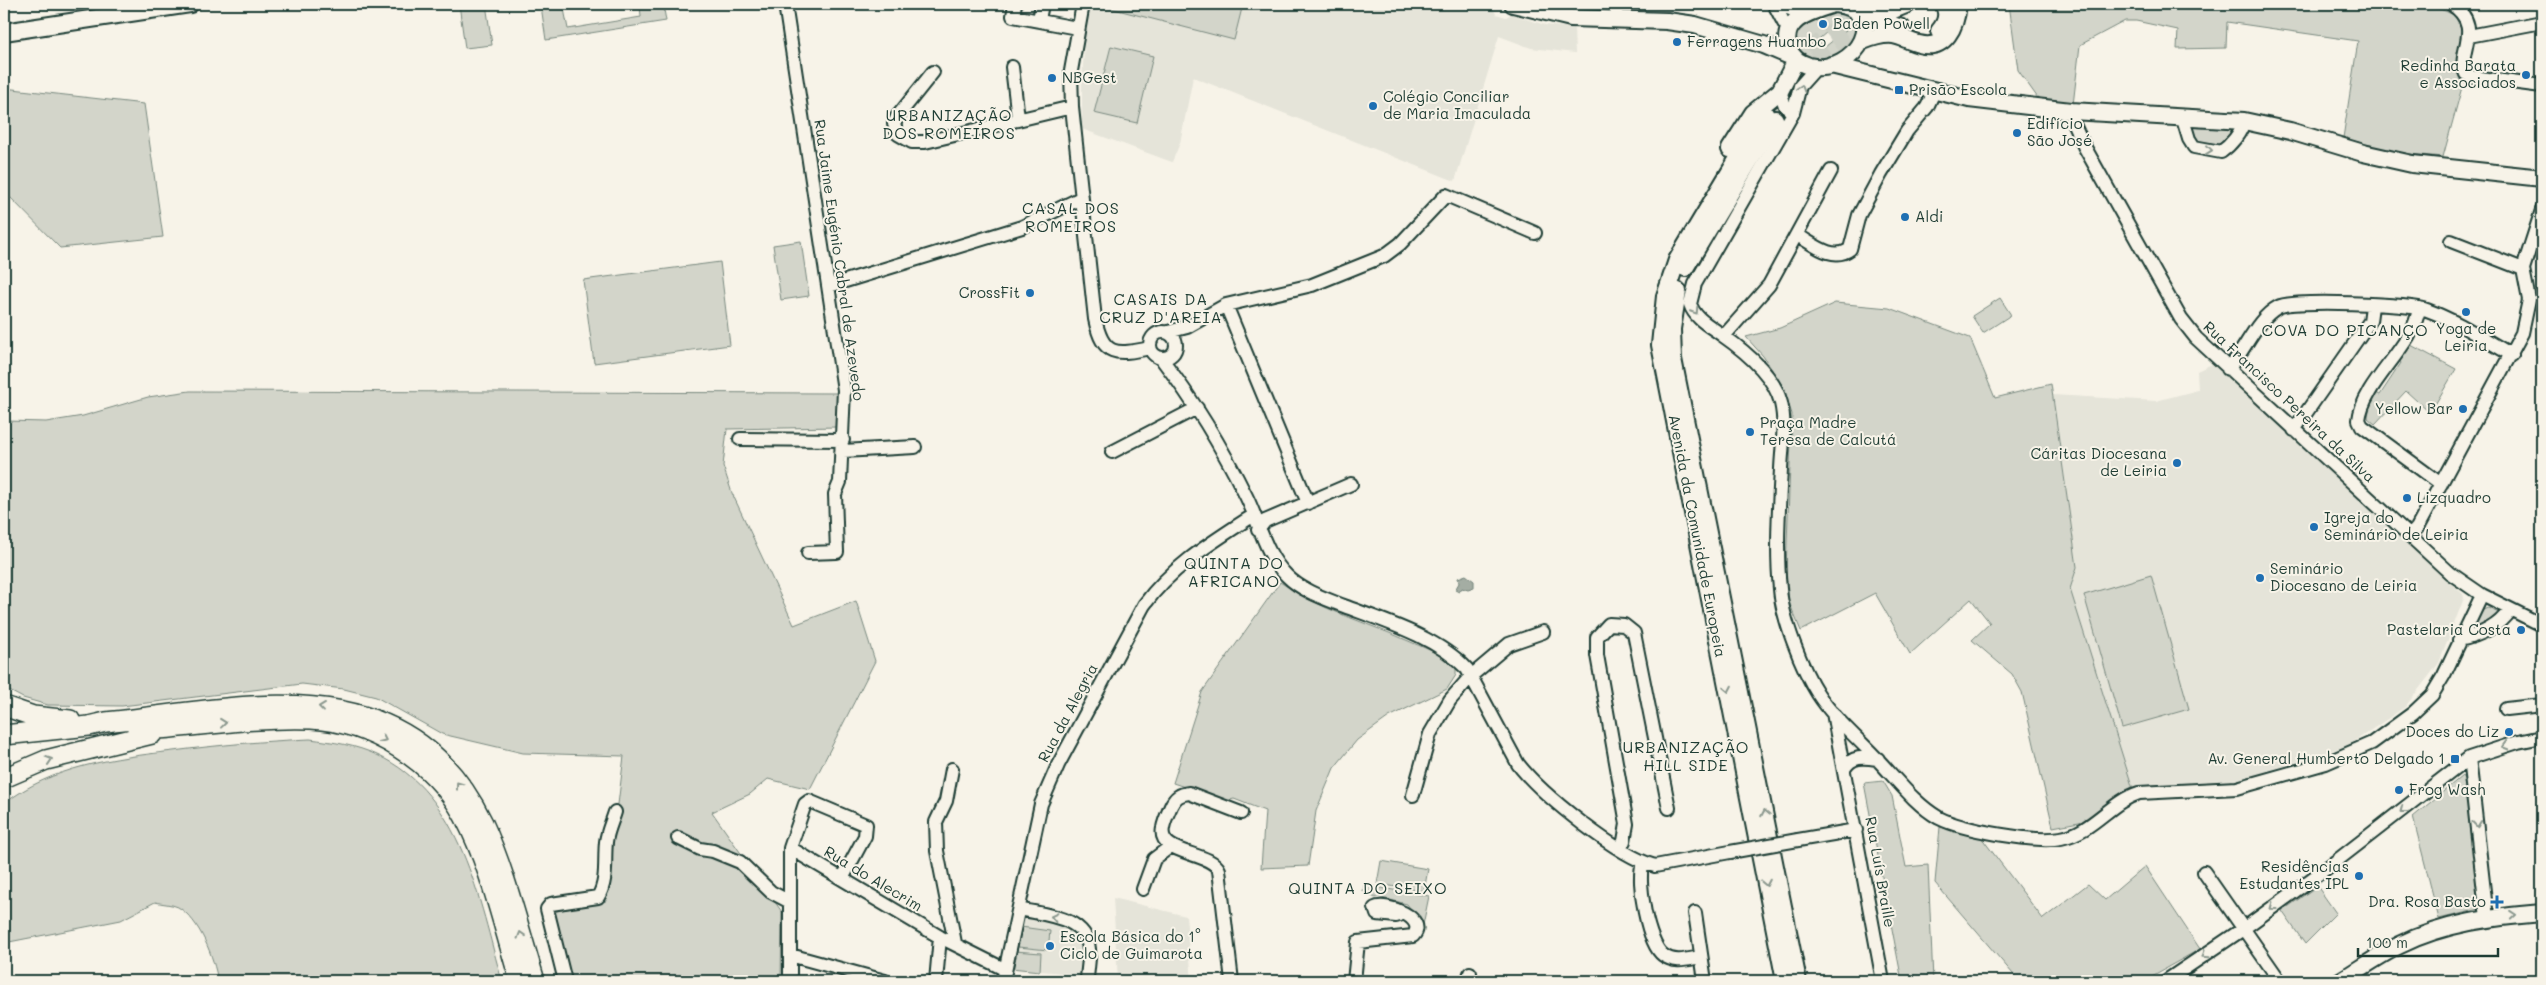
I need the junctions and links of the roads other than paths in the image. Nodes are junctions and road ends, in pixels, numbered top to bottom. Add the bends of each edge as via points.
1 (189, 4) edge
2 (785, 4) edge
3 (1016, 4) edge
4 (1042, 4) edge
5 (1083, 4) edge
6 (1513, 4) edge
7 (1775, 4) edge
8 (1837, 4) edge
9 (1897, 4) edge
10 (1908, 4) edge
11 (1943, 4) edge
12 (1958, 4) edge
13 (2451, 4) edge
14 (1870, 10) edge
15 (1617, 12) edge
16 (1804, 14) junction
17 (1039, 20) junction
18 (2542, 22) edge
19 (1077, 28) junction
20 (4, 32) edge
21 (1788, 32) junction
22 (2469, 36) junction
23 (1861, 44) junction
24 (1764, 45) junction
25 (1794, 59) junction
26 (1824, 66) junction
27 (1012, 67) dead end
28 (933, 72) dead end
29 (1874, 75) junction
30 (2542, 86) edge
31 (1780, 91) junction
32 (1934, 92) junction
33 (1072, 107) junction
34 (2071, 111) junction
35 (1793, 113) junction
36 (2182, 116) junction
37 (1018, 118) junction
38 (2244, 121) junction
39 (1831, 171) dead end
40 (2542, 178) edge
41 (1082, 198) junction
42 (2542, 210) edge
43 (1535, 233) dead end
44 (1797, 234) junction
45 (2451, 242) dead end
46 (2523, 268) junction
47 (829, 286) junction
48 (1666, 296) junction
49 (1226, 305) junction
50 (2372, 306) junction
51 (2418, 308) junction
52 (1187, 328) junction
53 (1168, 332) junction
54 (1724, 336) junction
55 (1150, 348) junction
56 (1170, 353) junction
57 (2512, 355) junction
58 (2228, 369) junction
59 (1197, 408) junction
60 (2294, 430) junction
61 (740, 439) dead end
62 (843, 446) junction
63 (915, 447) dead end
64 (1112, 452) dead end
65 (1351, 484) dead end
66 (2441, 484) junction
67 (1308, 503) junction
68 (1254, 515) junction
69 (1258, 530) junction
70 (2410, 536) junction
71 (808, 553) dead end
72 (2482, 595) junction
73 (2509, 611) junction
74 (2542, 626) edge
75 (1543, 632) dead end
76 (2459, 640) junction
77 (1471, 676) junction
78 (2542, 705) edge
79 (4, 706) edge
80 (2506, 708) dead end
81 (1833, 713) junction
82 (106, 722) junction
83 (175, 728) junction
84 (4, 735) edge
85 (2542, 737) edge
86 (4, 744) edge
87 (2469, 758) junction
88 (1878, 759) junction
89 (1844, 768) junction
90 (952, 769) dead end
91 (4, 778) edge
92 (1413, 795) dead end
93 (1669, 808) dead end
94 (615, 812) dead end
95 (1241, 813) dead end
96 (1856, 830) junction
97 (678, 838) dead end
98 (1171, 846) junction
99 (790, 848) junction
100 (1620, 849) junction
101 (1643, 863) junction
102 (2204, 872) dead end
103 (842, 879) junction
104 (1142, 889) dead end
105 (790, 902) junction
106 (1019, 909) junction
107 (1695, 913) dead end
108 (2542, 913) edge
109 (1402, 914) dead end
110 (2487, 918) junction
111 (2243, 929) junction
112 (940, 937) junction
113 (955, 943) junction
114 (790, 955) junction
115 (1701, 957) junction
116 (1004, 975) edge
117 (520, 981) edge
118 (535, 981) edge
119 (565, 981) edge
120 (790, 981) edge
121 (885, 981) edge
122 (936, 981) edge
123 (1087, 981) edge
124 (1232, 981) edge
125 (1354, 981) edge
126 (1705, 981) edge
127 (1785, 981) edge
128 (1798, 981) edge
129 (1883, 981) edge
130 (2166, 981) edge
131 (2280, 981) edge
132 (2340, 981) edge

1 - 20 main road
2 - 47 street, Rua Jaime Eugénio Cabral de Azevedo
3 - 17 street via 1013,16
4 - 17 street
5 - 19 street
6 - 15 main road via 1571,18
7 - 16 street
7 - 21 street
8 - 14 main road
8 - 16 main road
9 - 14 main road
10 - 14 main road
11 - 14 main road via 1945,20 1937,32 1929,36 1918,35
12 - 23 main road via 1953,29 1936,44 1919,44 1895,35 1881,35
13 - 22 street via 2464,15
14 - 23 main road
15 - 24 main road via 1683,23
16 - 21 main road
17 - 19 street
18 - 22 street
19 - 33 street via 1071,71
21 - 24 main road
21 - 25 main road
22 - 30 street via 2464,67 2469,76
23 - 26 main road via 1847,58
23 - 29 main road
24 - 25 main road
25 - 26 main road
25 - 31 main road
26 - 29 main road
35 -> 26 street via 1800,86
27 - 37 street
28 - 37 street via 894,124 898,134 912,142 925,142
29 - 32 main road
31 - 35 street via 1785,106
31 - 48 main road via 1746,123 1676,240 1664,277
32 - 34 main road
32 - 44 street via 1881,174 1859,216 1850,248 1842,254 1831,254
33 - 37 street
33 - 41 street
34 - 36 main road
34 - 58 street, Rua Francisco Pereira da Silva via 2084,146 2181,319
35 -> 54 street via 1691,292 1691,309
36 - 38 main road
36 -> 38 street via 2194,147 2221,152 2238,135
38 - 40 main road via 2290,130 2363,153 2412,164
39 - 44 street
41 - 47 street via 1022,227
41 - 55 street via 1089,273 1100,339 1113,352
42 - 46 street
43 - 49 street via 1446,195 1400,244 1384,256 1312,285
44 - 54 street via 1770,285
45 - 46 street
46 - 57 street via 2528,311
47 - 62 street, Rua Jaime Eugénio Cabral de Azevedo via 844,390
48 -> 127 main road, Avenida da Comunidade Europeia via 1660,345 1666,384
128 -> 48 main road, Avenida da Comunidade Europeia via 1672,345 1674,308 1688,262 1770,116 1682,249
49 - 52 street
49 - 67 street
50 - 51 street
50 - 58 street via 2308,302 2283,305 2264,319
50 - 60 street via 2370,321
51 - 57 street via 2446,319
51 - 66 street via 2417,317 2367,399 2359,420 2362,426
52 - 53 street
52 - 56 street
53 - 55 street via 1156,333
53 - 56 street via 1175,338
54 - 81 street via 1769,378 1781,404 1784,422 1780,477 1780,591 1786,620 1812,683
55 - 56 street via 1154,354
56 - 59 street via 1174,375
57 - 66 street
58 - 60 street, Rua Francisco Pereira da Silva
59 - 64 street
59 - 68 street via 1217,438
60 - 70 street, Rua Francisco Pereira da Silva
61 - 62 street
62 - 63 street
62 - 71 street, Rua Jaime Eugénio Cabral de Azevedo via 840,482 834,494 837,552
65 - 67 street
66 - 70 street
67 - 69 street via 1266,521
68 - 69 street
68 - 106 street, Rua da Alegria via 1182,565 1157,587 1144,605 1046,791
69 - 77 street via 1274,562 1298,584 1322,598 1416,635 1459,660
70 - 72 street, Rua Francisco Pereira da Silva via 2450,573
72 - 73 street, Rua Francisco Pereira da Silva
72 - 76 street
73 - 74 street, Rua Francisco Pereira da Silva
73 - 76 street via 2502,621 2472,637
75 - 77 street via 1509,644
76 - 88 street via 2438,686 2423,705 2390,732 2356,751 2326,763 2237,788 2140,793 2084,830 2061,838 2023,837 1949,822 1924,807
77 - 92 street via 1433,726
77 - 100 street via 1527,777 1546,795
78 - 80 street
79 - 82 highway via 33,716
81 - 88 street
81 - 89 street, Rua Luís Braille
82 - 84 highway
118 -> 82 highway via 498,861 482,822 450,774 424,749 398,731 346,711 302,705
83 - 86 highway
91 -> 83 highway via 46,760
83 -> 117 highway via 256,720 312,719 356,727 406,752 436,779 464,815 481,856
85 -> 87 street
87 -> 110 street
87 -> 111 street
88 - 89 street via 1855,758
89 - 96 street, Rua Luís Braille
90 - 113 street via 946,801 936,822 937,851
93 - 100 street via 1634,633 1624,625 1608,624 1597,636 1597,655 1627,824
94 - 119 street via 606,841 604,882 598,897 551,904 547,909
95 - 98 street via 1189,793 1181,794 1172,803 1163,828 1165,840
96 - 101 street, bridge via 1655,866
96 - 129 street, Rua Luís Braille
97 - 105 street via 740,862 771,892
98 - 104 street via 1154,859
98 - 124 street via 1213,862 1219,870
99 - 103 street, Rua do Alecrim
99 - 103 street via 805,804 809,801 862,821 867,829
99 - 105 street
100 - 101 street
101 - 115 street via 1640,883 1658,950 1680,961
102 - 111 street
103 - 112 street, Rua do Alecrim
105 - 114 street
106 - 116 street, Rua da Alegria
123 -> 106 street via 1089,950 1078,927 1062,919
107 - 115 street
110 -> 108 main road
109 - 125 street via 1415,920 1417,928 1413,936 1358,942
110 - 132 main road via 2423,935
111 -> 130 street
111 - 131 street
112 - 113 street, Rua do Alecrim
112 - 122 street
113 - 116 street, Rua do Alecrim
114 - 120 street
114 - 121 street
115 - 126 street

